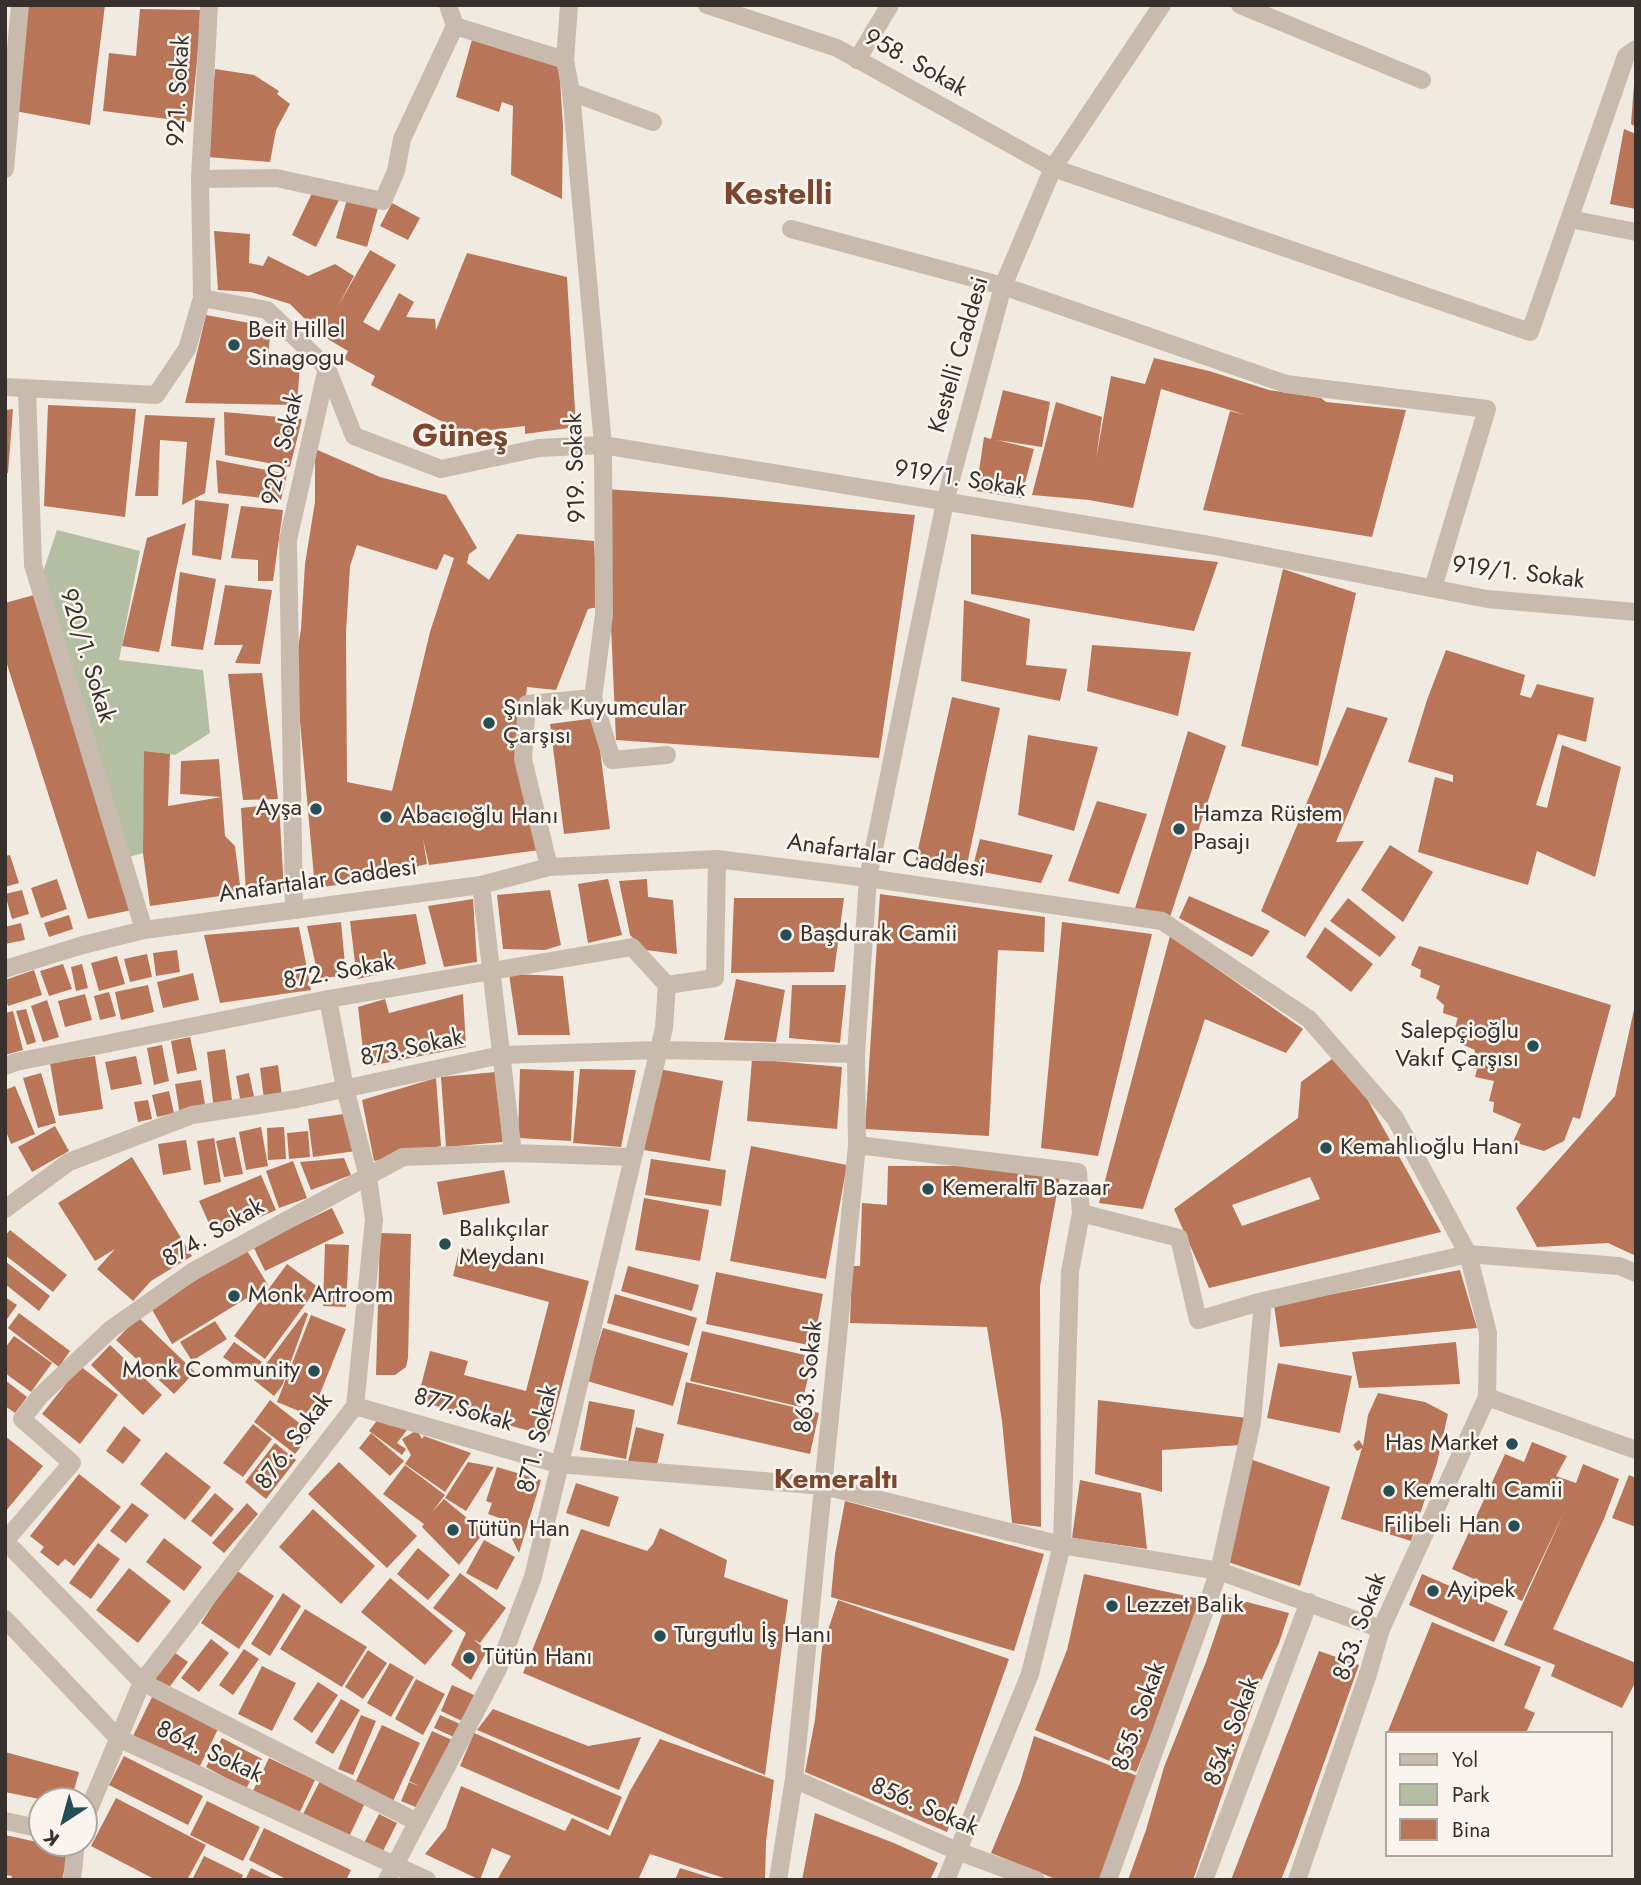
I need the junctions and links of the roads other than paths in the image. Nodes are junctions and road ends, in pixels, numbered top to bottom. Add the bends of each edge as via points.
1 (20, 5) edge
2 (209, 5) edge
3 (448, 5) edge
4 (569, 5) edge
5 (707, 5) edge
6 (890, 5) edge
7 (1162, 5) edge
8 (1240, 5) edge
9 (455, 26) junction
10 (1636, 49) edge
11 (565, 60) junction
12 (857, 60) junction
13 (1422, 80) dead end
14 (571, 92) junction
15 (653, 122) dead end
16 (1053, 168) junction
17 (5, 169) edge
18 (200, 179) junction
19 (1570, 219) junction
20 (791, 229) dead end
21 (1636, 232) edge
22 (1003, 286) junction
23 (202, 298) junction
24 (327, 368) junction
25 (5, 387) edge
26 (27, 389) junction
27 (603, 445) junction
28 (945, 502) junction
29 (1433, 588) junction
30 (1636, 612) edge
31 (593, 698) junction
32 (667, 755) dead end
33 (717, 859) junction
34 (549, 867) junction
35 (868, 878) junction
36 (481, 885) junction
37 (294, 909) junction
38 (144, 930) junction
39 (5, 969) edge
40 (491, 971) junction
41 (667, 985) junction
42 (328, 999) junction
43 (659, 1050) junction
44 (856, 1054) junction
45 (501, 1055) junction
46 (5, 1066) edge
47 (345, 1088) junction
48 (857, 1145) junction
49 (513, 1153) junction
50 (633, 1157) junction
51 (368, 1177) junction
52 (5, 1209) edge
53 (1081, 1213) junction
54 (1468, 1254) junction
55 (1636, 1273) edge
56 (1262, 1301) junction
57 (1487, 1397) junction
58 (355, 1406) junction
59 (1636, 1450) edge
60 (558, 1464) junction
61 (824, 1486) junction
62 (5, 1541) edge
63 (1062, 1545) junction
64 (1219, 1571) junction
65 (1309, 1602) junction
66 (5, 1619) edge
67 (1381, 1629) junction
68 (142, 1682) junction
69 (118, 1738) junction
70 (794, 1779) junction
71 (98, 1787) edge
72 (5, 1821) edge
73 (417, 1822) junction
74 (28, 1826) edge
75 (957, 1851) junction
76 (74, 1857) edge
77 (391, 1873) edge
78 (72, 1880) edge
79 (427, 1880) edge
80 (778, 1880) edge
81 (946, 1880) edge
82 (1036, 1880) edge
83 (1108, 1880) edge
84 (1204, 1880) edge
85 (1297, 1880) edge

1 - 17 street
2 - 18 street, 921. Sokak
3 - 9 street
4 - 11 street, 919. Sokak
5 - 12 street, 958. Sokak via 837,48
6 - 12 street
7 - 16 street, Kestelli Caddesi
8 - 13 street
9 - 11 street
9 - 18 street, 921. Sokak via 402,139 396,171 383,201 276,178
10 - 19 street via 1626,56
11 - 14 street, 919. Sokak
12 - 16 street, 958. Sokak
14 - 15 street
14 - 27 street, 919. Sokak
16 - 19 street, 958. Sokak via 1530,332
16 - 22 street, Kestelli Caddesi
18 - 23 street, 921. Sokak
19 - 21 street
20 - 22 street
22 - 28 street, Kestelli Caddesi
22 - 29 street via 1286,384 1487,409
23 - 24 street, 920. Sokak via 267,310
23 - 26 street via 187,349 156,395
24 - 27 street, 919/1. Sokak via 354,436 441,469 539,448
24 - 37 street, 920. Sokak via 288,540
25 - 26 street
26 - 38 street, 920/1. Sokak via 33,565
27 - 28 street, 919/1. Sokak
27 - 31 street, 919. Sokak via 604,615
28 - 29 street, 919/1. Sokak via 1215,546
28 - 35 street, Kestelli Caddesi
29 - 30 street, 919/1. Sokak via 1487,599
31 - 32 street via 612,760
31 - 34 street via 527,704 523,759
33 - 34 street, Anafartalar Caddesi
33 - 35 street, Anafartalar Caddesi
33 - 41 street via 715,978
34 - 36 street, Anafartalar Caddesi
35 - 44 street, 863. Sokak
35 - 54 street, Anafartalar Caddesi via 1162,921 1309,1020 1395,1118
36 - 37 street, Anafartalar Caddesi
36 - 40 street
37 - 38 street, Anafartalar Caddesi
38 - 39 street, Anafartalar Caddesi
40 - 41 street, 872. Sokak via 632,947
40 - 42 street, 872. Sokak
40 - 45 street
41 - 43 street, 871. Sokak
42 - 46 street, 872. Sokak
42 - 47 street, 876. Sokak
43 - 44 street, 873.Sokak
43 - 45 street, 873.Sokak
43 - 50 street, 871. Sokak
44 - 48 street, 863. Sokak
45 - 47 street, 873.Sokak
45 - 49 street
47 - 51 street, 876. Sokak
47 - 52 street, 873.Sokak via 192,1115 68,1162
48 - 53 street via 1078,1172
48 - 61 street, 863. Sokak
49 - 50 street, 874. Sokak
49 - 51 street, 874. Sokak via 403,1157
50 - 60 street, 871. Sokak
51 - 58 street, 876. Sokak via 374,1220
51 - 62 street, 874. Sokak via 192,1272 111,1329 40,1396 22,1419 72,1463
53 - 56 street via 1178,1238 1198,1320
53 - 63 street via 1070,1272
54 - 55 street via 1619,1266
54 - 56 street
54 - 57 street, Anafartalar Caddesi via 1488,1333
56 - 64 street, 855. Sokak via 1252,1422
57 - 59 street
57 - 67 street, 853. Sokak
58 - 60 street, 877.Sokak
58 - 68 street, 876. Sokak
60 - 61 street, 877.Sokak
60 - 73 street, 871. Sokak via 533,1577 502,1658
61 - 63 street, 877.Sokak
61 - 70 street, 863. Sokak
62 - 68 street
63 - 64 street, 877.Sokak
63 - 75 street via 1030,1674
64 - 65 street, 877.Sokak
64 - 83 street, 855. Sokak
65 - 67 street, 877.Sokak
65 - 84 street, 854. Sokak
66 - 69 street, 864. Sokak
67 - 85 street, 853. Sokak
68 - 69 street, 876. Sokak
68 - 73 street
69 - 71 street, 876. Sokak
69 - 77 street, 864. Sokak
70 - 75 street, 856. Sokak
70 - 80 street, 863. Sokak
72 - 74 street
73 - 77 street, 871. Sokak
75 - 81 street
75 - 82 street, 856. Sokak
76 - 78 street
77 - 79 street, 864. Sokak

